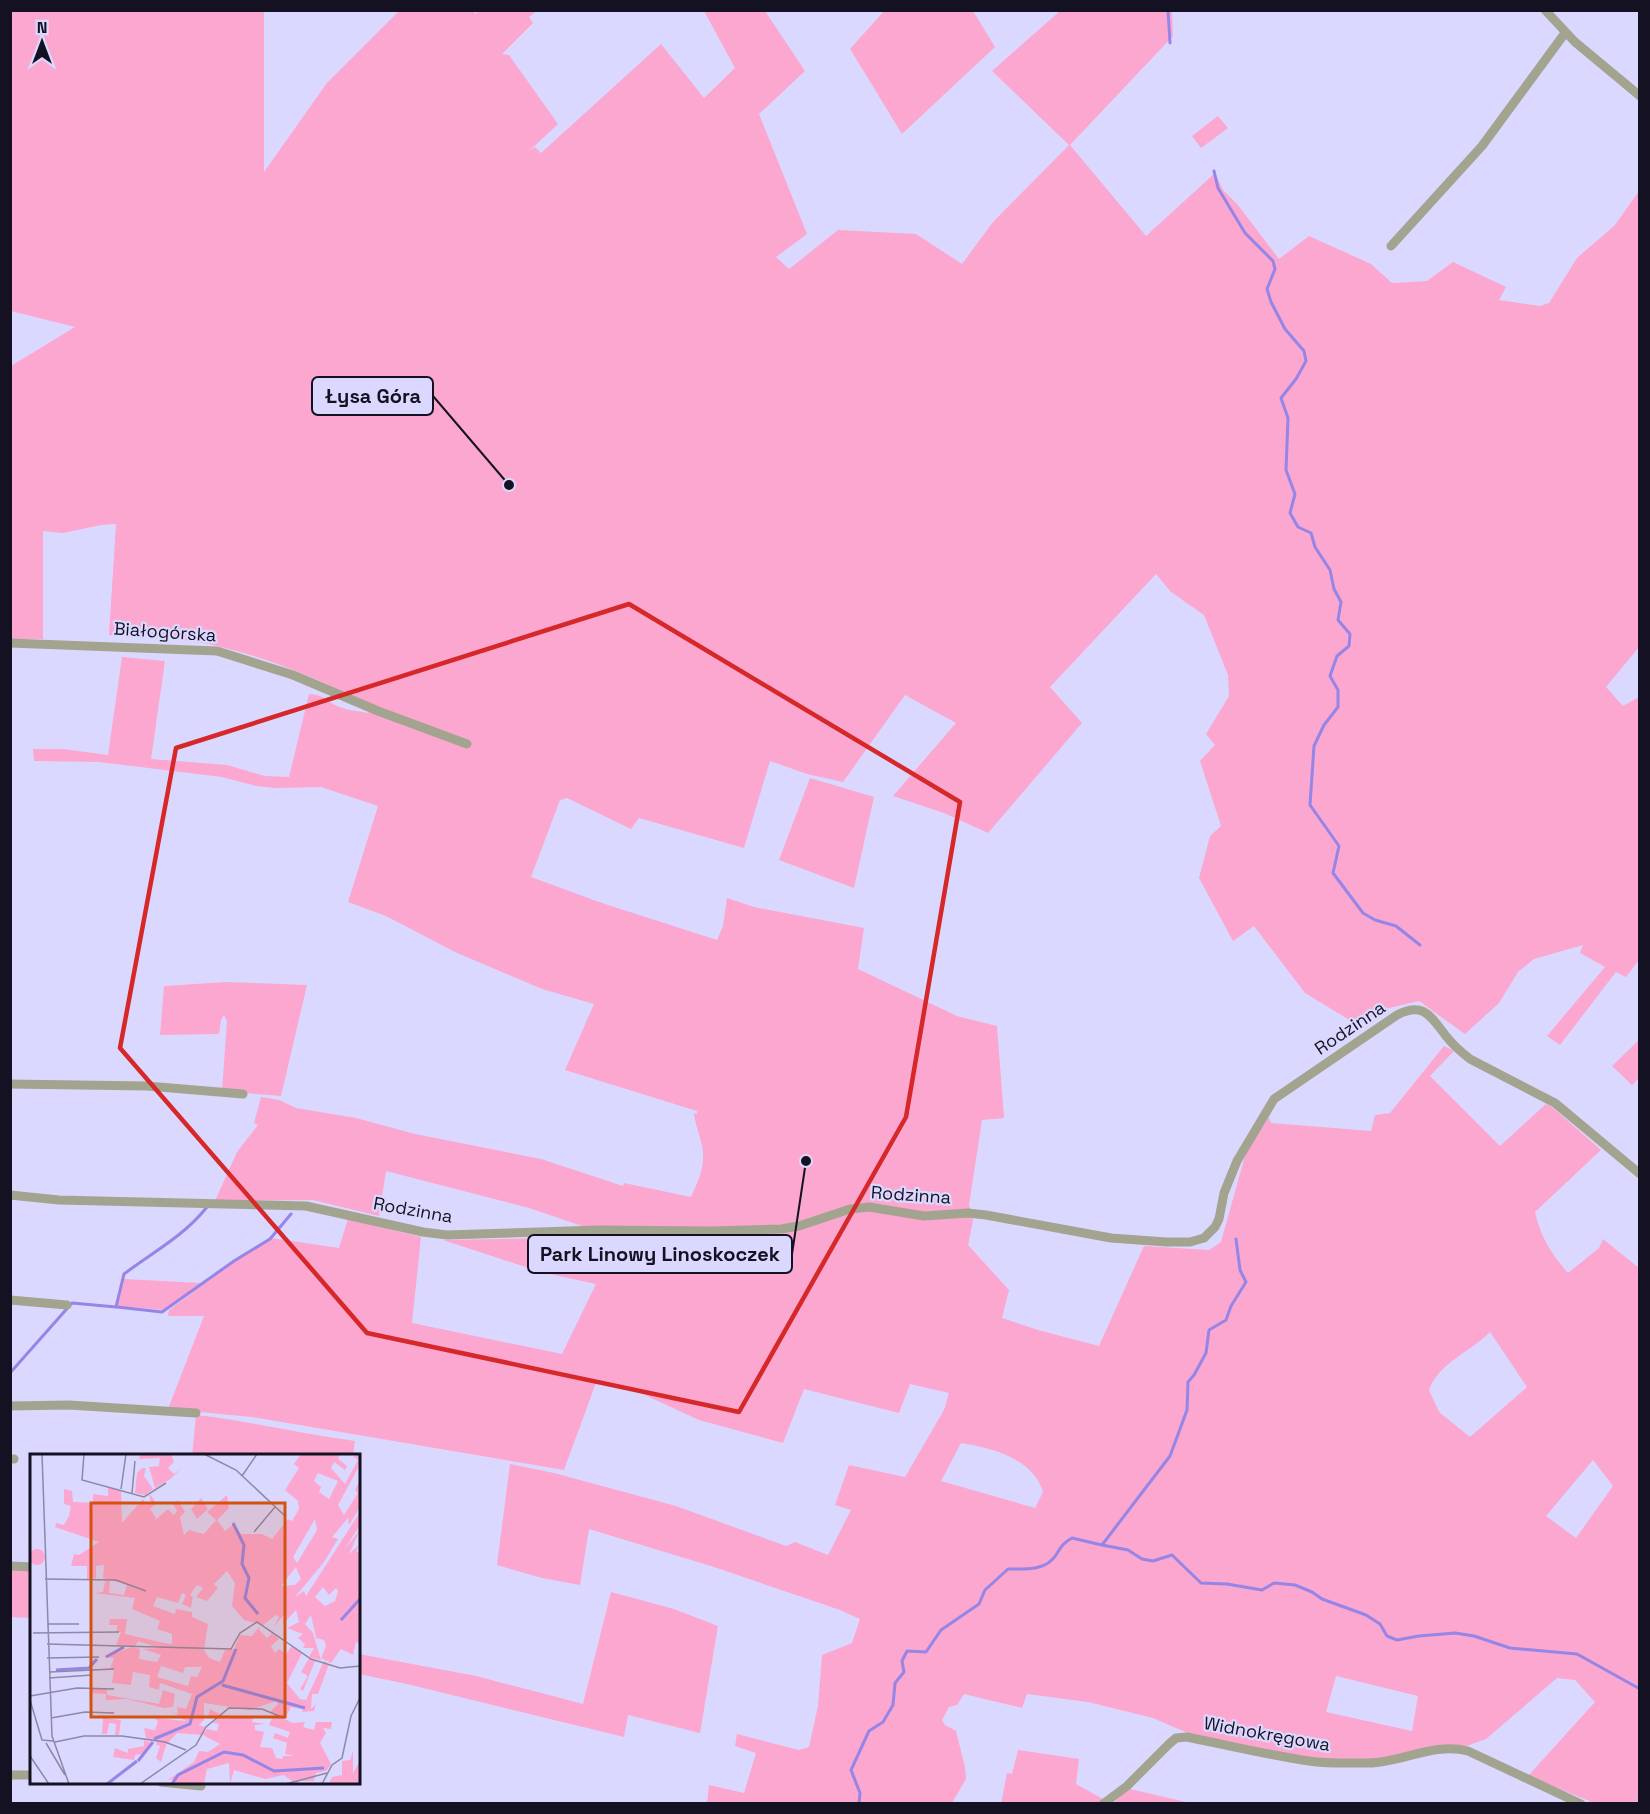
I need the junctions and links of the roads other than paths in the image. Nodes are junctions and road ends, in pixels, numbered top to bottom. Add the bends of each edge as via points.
1 (1545, 10) edge
2 (1565, 33) junction
3 (1640, 96) edge
4 (1391, 246) dead end
5 (10, 643) edge
6 (466, 744) dead end
7 (10, 1084) edge
8 (243, 1094) dead end
9 (1640, 1174) edge
10 (10, 1195) edge
11 (10, 1300) edge
12 (67, 1305) dead end
13 (10, 1406) edge
14 (196, 1413) dead end
15 (10, 1566) edge
16 (30, 1567) edge
17 (10, 1775) edge
18 (30, 1775) edge
19 (181, 1784) edge
20 (201, 1786) dead end
21 (1103, 1803) edge
22 (1581, 1803) edge

1 - 2 street
2 - 3 street
2 - 4 street via 1482,146
5 - 6 street, Białogórska via 218,651 293,675
7 - 8 street via 147,1086
9 - 10 street, Rodzinna via 1555,1103 1459,1051 1427,1013 1414,1009 1397,1015 1274,1099 1228,1179 1215,1227 1204,1238 1190,1242 1111,1238 968,1213 924,1216 869,1207 781,1229 447,1235 306,1206 59,1200
11 - 12 street
13 - 14 street
15 - 16 street
17 - 18 street
19 - 20 street
21 - 22 street, Widnokręgowa via 1127,1786 1168,1744 1187,1737 1332,1763 1373,1763 1439,1748 1457,1748

